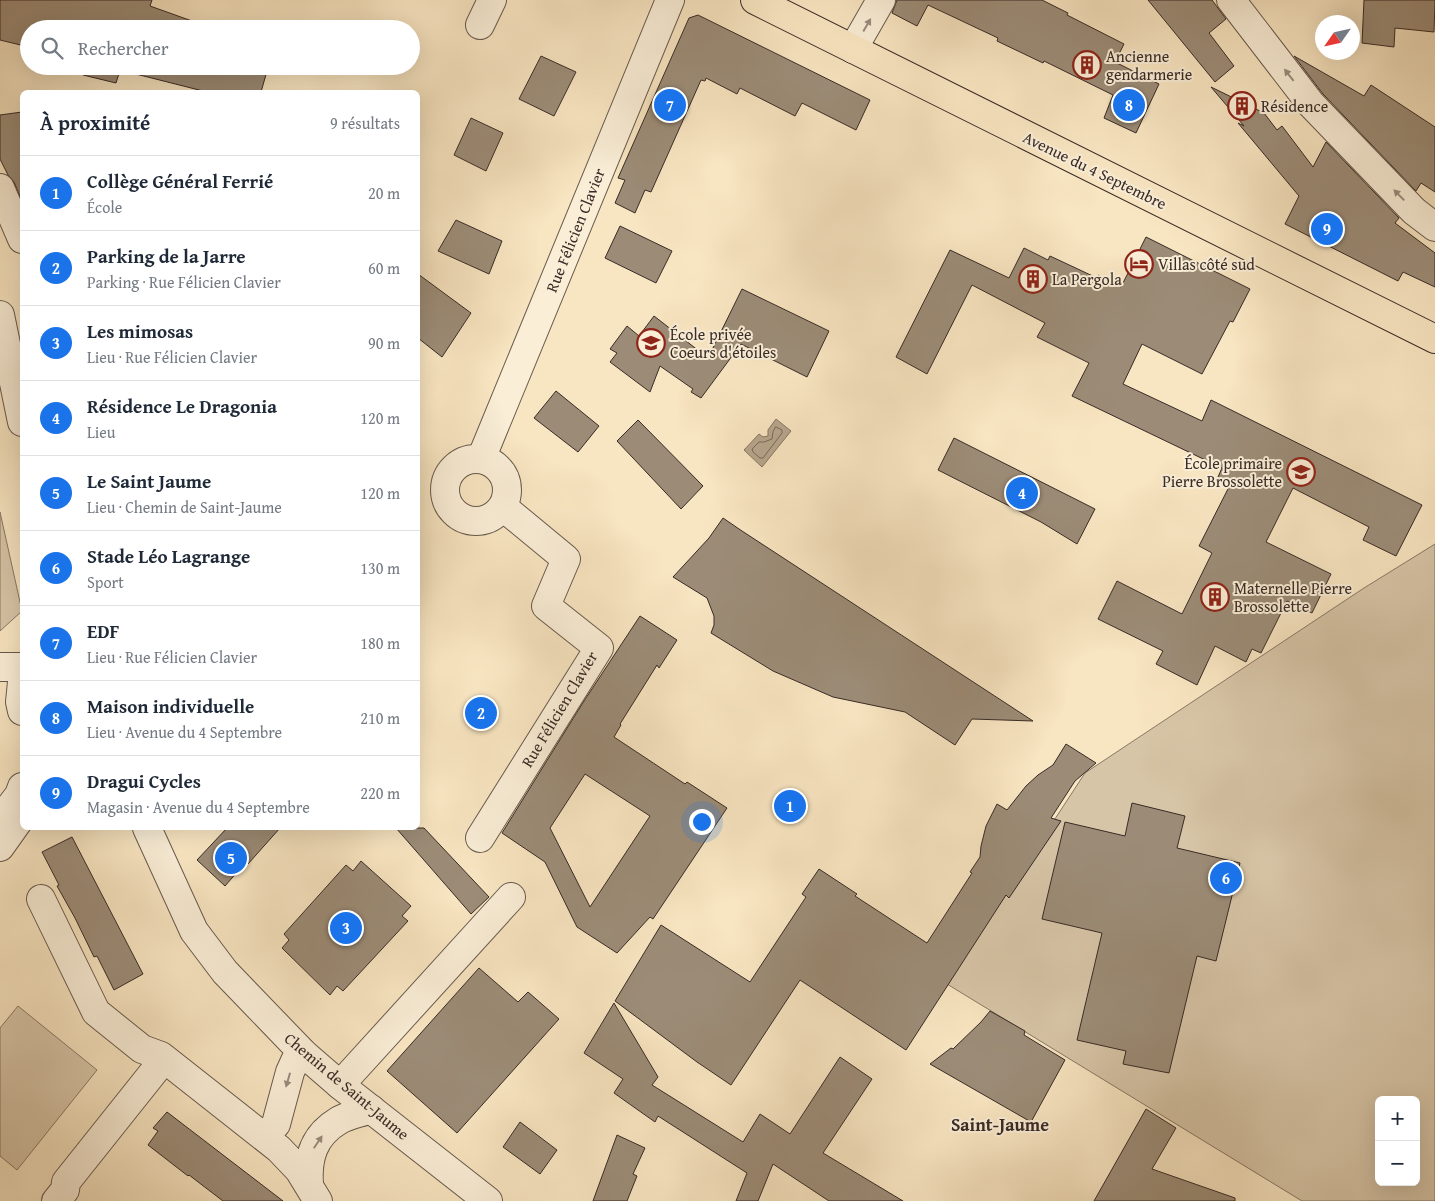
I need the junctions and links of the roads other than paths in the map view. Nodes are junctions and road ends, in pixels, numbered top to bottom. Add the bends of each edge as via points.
1 (492, 0) edge
2 (670, 0) edge
3 (755, 0) edge
4 (881, 0) edge
5 (1231, 0) edge
6 (480, 25) dead end
7 (853, 49) junction
8 (0, 188) edge
9 (1435, 227) edge
10 (20, 234) edge
11 (0, 314) edge
12 (1435, 339) edge
13 (20, 412) edge
14 (481, 459) junction
15 (503, 507) junction
16 (0, 667) edge
17 (20, 667) edge
18 (20, 792) edge
19 (20, 819) edge
20 (0, 820) edge
21 (148, 830) edge
22 (480, 838) dead end
23 (0, 847) edge
24 (511, 897) dead end
25 (40, 898) dead end
26 (303, 1053) junction
27 (164, 1059) junction
28 (340, 1085) junction
29 (372, 1109) junction
30 (265, 1137) junction
31 (314, 1193) edge
32 (56, 1201) edge
33 (488, 1201) edge

1 - 6 street
2 - 14 street, Rue Félicien Clavier
3 - 7 main road, Avenue du 4 Septembre
7 -> 4 street
9 -> 5 street via 1414,211 1311,104
7 - 12 main road, Avenue du 4 Septembre
8 - 10 street
11 - 13 street
14 - 15 street via 490,462 504,477 507,487
14 - 15 street via 461,462 447,477 445,497 449,507 465,519 476,521 486,519
15 - 22 street, Rue Félicien Clavier via 566,558 546,606 599,648
16 - 17 street
18 - 20 street
19 - 23 street
21 - 26 street, Chemin de Saint-Jaume via 194,931 225,972
24 - 28 street
25 - 27 street via 96,1012 142,1050
26 - 28 street, Chemin de Saint-Jaume
26 -> 30 street via 290,1072 276,1124
27 - 30 street
27 - 32 street via 66,1182 65,1190
28 - 29 street, Chemin de Saint-Jaume
31 -> 29 street via 308,1172 310,1153 326,1130 339,1120
29 - 33 street, Chemin de Saint-Jaume
30 - 31 street via 299,1170

